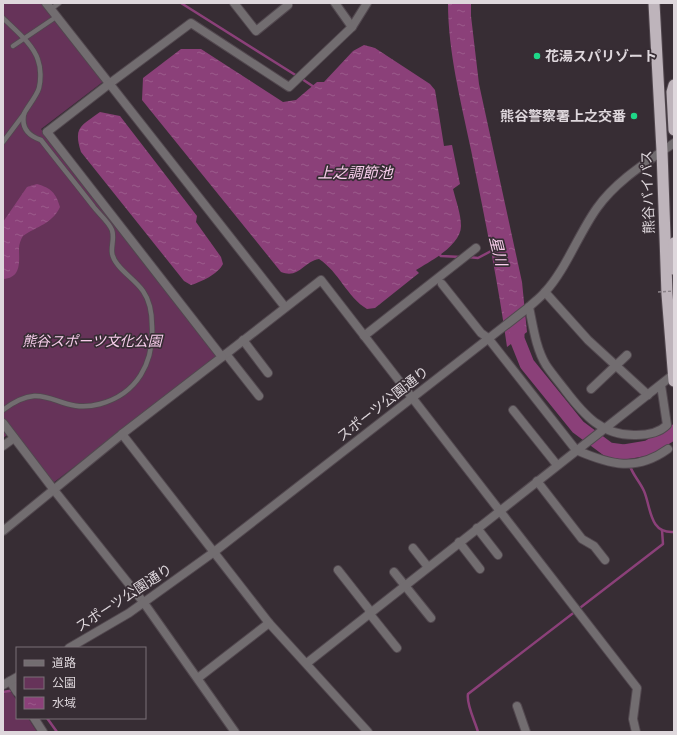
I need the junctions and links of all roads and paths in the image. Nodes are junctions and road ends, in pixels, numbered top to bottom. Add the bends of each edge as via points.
1 (59, 3) edge
2 (234, 3) edge
3 (335, 3) edge
4 (367, 3) edge
5 (654, 3) edge
6 (289, 4) edge
7 (48, 6) edge
8 (56, 17) junction
9 (3, 18) edge
10 (352, 27) junction
11 (23, 38) junction
12 (13, 46) dead end
13 (109, 84) junction
14 (674, 85) edge
15 (24, 114) junction
16 (674, 130) edge
17 (3, 142) edge
18 (674, 143) edge
19 (662, 151) junction
20 (674, 243) edge
21 (476, 248) dead end
22 (442, 284) dead end
23 (674, 291) edge
24 (545, 292) junction
25 (658, 292) dead end
26 (668, 304) junction
27 (529, 307) junction
28 (285, 308) junction
29 (364, 336) junction
30 (491, 336) junction
31 (243, 340) junction
32 (627, 355) dead end
33 (224, 356) junction
34 (616, 365) junction
35 (268, 373) dead end
36 (674, 375) edge
37 (674, 381) edge
38 (661, 385) junction
39 (591, 388) dead end
40 (648, 395) junction
41 (259, 396) dead end
42 (413, 398) junction
43 (3, 410) edge
44 (514, 410) dead end
45 (3, 423) edge
46 (605, 429) junction
47 (122, 434) junction
48 (14, 438) junction
49 (3, 446) edge
50 (668, 449) dead end
51 (576, 450) junction
52 (557, 465) junction
53 (537, 481) junction
54 (54, 490) junction
55 (499, 510) junction
56 (476, 528) junction
57 (3, 530) edge
58 (459, 542) junction
59 (413, 548) dead end
60 (214, 552) junction
61 (498, 555) dead end
62 (605, 560) dead end
63 (428, 566) junction
64 (480, 569) dead end
65 (338, 570) dead end
66 (394, 572) dead end
67 (404, 585) junction
68 (144, 603) junction
69 (370, 613) junction
70 (431, 618) dead end
71 (269, 623) junction
72 (71, 647) edge
73 (397, 648) dead end
74 (307, 663) junction
75 (198, 678) junction
76 (10, 681) edge
77 (16, 690) edge
78 (516, 706) dead end
79 (35, 719) edge
80 (43, 732) edge
81 (235, 732) edge
82 (368, 732) edge
83 (526, 732) edge
84 (636, 732) edge

1 - 7 lane
2 - 6 street via 256,32
3 - 10 street
4 - 10 street
5 - 19 highway, 熊谷バイパス
7 - 8 street
8 - 11 lane
8 - 13 street
9 - 11 lane
10 - 13 street via 288,86 191,23
11 - 12 lane
11 - 15 lane via 33,49 40,70 39,88
13 - 28 street
13 - 33 street via 47,132
14 - 16 highway
15 - 17 lane
15 - 43 lane via 29,135 40,140 111,230 111,252 118,265 144,292 150,307 152,350 141,376 133,386 99,404 78,407 43,395 33,395 19,399
18 - 19 street, スポーツ公園通り
19 - 24 street, スポーツ公園通り via 610,192 597,208
19 - 26 highway, 熊谷バイパス
20 - 26 highway via 673,295
21 - 29 street
22 - 30 street via 481,333
23 - 25 path, bridge
24 - 27 street, スポーツ公園通り
24 - 34 street via 588,340
26 - 36 highway, 熊谷バイパス
27 - 30 street, スポーツ公園通り
27 - 46 street via 540,353 546,365 578,407 594,423
28 - 29 street via 322,280
28 - 31 street
29 - 42 street
30 - 42 street, スポーツ公園通り
30 - 51 street
31 - 33 street
31 - 35 street
32 - 34 street
33 - 41 street
33 - 47 street
34 - 39 street
34 - 40 street
36 - 37 highway, 熊谷バイパス
36 - 38 street
38 - 40 street
38 - 46 street via 667,425 662,430 646,435 629,436
40 - 46 street
42 - 55 street
42 - 60 street, スポーツ公園通り
44 - 52 street
45 - 48 street
46 - 51 street
47 - 54 street
47 - 60 street
48 - 49 street
48 - 54 street
50 - 51 street via 654,459 635,464 595,458
51 - 52 street
52 - 53 street
53 - 55 street
53 - 62 street via 582,539 594,546
54 - 57 street
54 - 68 street
55 - 56 street
55 - 84 street via 637,688 633,719
56 - 58 street
56 - 61 street
58 - 63 street
58 - 64 street
59 - 63 street
60 - 68 street, スポーツ公園通り
60 - 71 street
63 - 67 street
65 - 69 street
66 - 67 street
67 - 69 street
67 - 70 street
68 - 72 street, スポーツ公園通り
68 - 75 street
69 - 73 street
69 - 74 street
71 - 74 street
71 - 75 street
74 - 82 street
75 - 81 street
76 - 77 street
78 - 83 street
79 - 80 street

